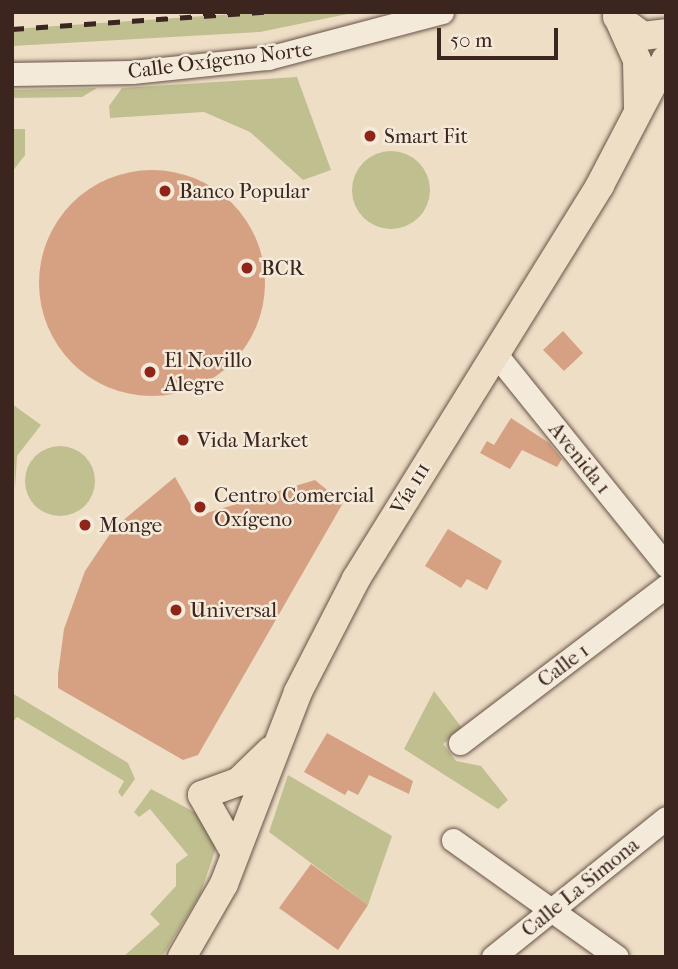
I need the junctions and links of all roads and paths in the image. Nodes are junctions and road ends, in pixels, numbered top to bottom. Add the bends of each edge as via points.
1 (452, 12) edge
2 (433, 15) edge
3 (617, 17) edge
4 (666, 33) edge
5 (666, 59) edge
6 (12, 74) edge
7 (638, 114) junction
8 (494, 352) junction
9 (666, 565) edge
10 (666, 586) edge
11 (278, 741) junction
12 (460, 743) dead end
13 (666, 818) edge
14 (453, 840) dead end
15 (236, 853) junction
16 (542, 918) junction
17 (182, 957) edge
18 (494, 957) edge
19 (590, 957) edge
20 (617, 957) edge

1 - 2 street, Calle Oxígeno Norte
2 - 6 street, Calle Oxígeno Norte via 268,58 132,72
3 - 4 main road via 643,36
3 - 7 main road via 637,60
5 - 7 main road, Vía 111
7 - 8 main road, Vía 111
8 - 9 street, Avenida 1
8 - 11 main road, Vía 111 via 356,579
10 - 12 street, Calle 1
11 - 15 main road, Vía 111
11 - 15 main road via 238,782 202,794
13 - 16 street, Calle La Simona
14 - 16 street
15 - 17 main road, Vía 111
16 - 18 street, Calle La Simona
16 - 19 street
16 - 20 street

